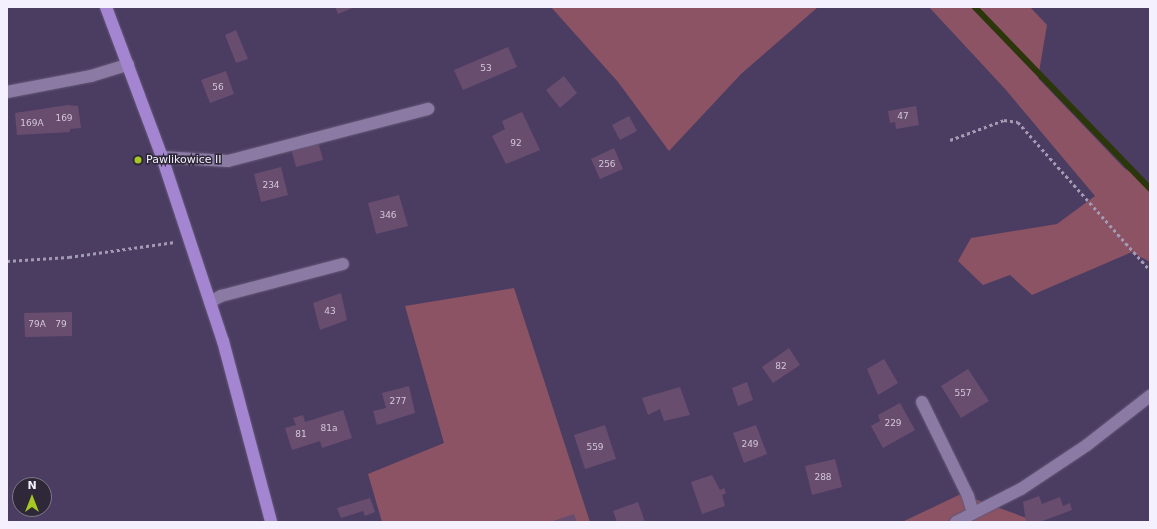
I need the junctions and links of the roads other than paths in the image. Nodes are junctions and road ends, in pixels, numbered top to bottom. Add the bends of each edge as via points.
1 (106, 7) edge
2 (128, 65) junction
3 (7, 92) edge
4 (428, 109) dead end
5 (162, 157) junction
6 (343, 264) dead end
7 (210, 302) junction
8 (1150, 396) edge
9 (922, 402) dead end
10 (973, 513) junction
11 (271, 522) edge
12 (956, 522) edge

1 - 2 main road
2 - 3 street via 91,76
2 - 5 main road
4 - 5 street via 228,161
5 - 7 main road
6 - 7 street via 221,296
7 - 11 main road
8 - 10 street via 1068,458 1021,489
9 - 10 street via 968,496
10 - 12 street

